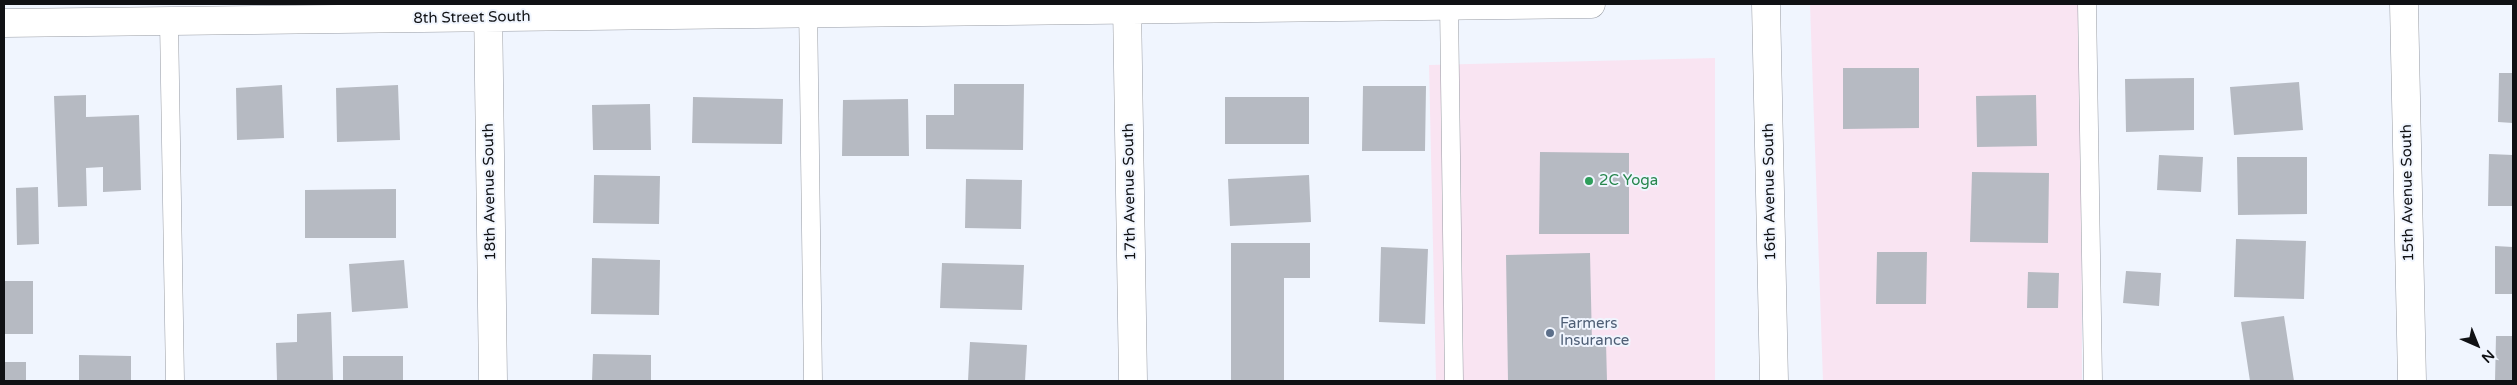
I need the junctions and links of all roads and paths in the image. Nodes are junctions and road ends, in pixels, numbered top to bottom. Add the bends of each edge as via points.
1 (1591, 4) edge
2 (1766, 4) edge
3 (2088, 4) edge
4 (2404, 4) edge
5 (1449, 5) junction
6 (1127, 7) edge
7 (808, 8) edge
8 (488, 11) edge
9 (275, 12) edge
10 (169, 22) junction
11 (4, 23) edge
12 (175, 381) edge
13 (493, 381) edge
14 (814, 381) edge
15 (1133, 381) edge
16 (1454, 381) edge
17 (1774, 381) edge
18 (2094, 381) edge
19 (2412, 381) edge

1 - 5 street, 8th Street South
2 - 17 street, 16th Avenue South
3 - 18 lane
4 - 19 street, 15th Avenue South
5 - 6 street, 8th Street South
5 - 16 lane
6 - 7 street, 8th Street South
6 - 15 street, 17th Avenue South
7 - 8 street, 8th Street South
7 - 14 lane
8 - 9 street, 8th Street South
8 - 13 street, 18th Avenue South
9 - 10 street, 8th Street South
10 - 11 street, 8th Street South
10 - 12 lane

